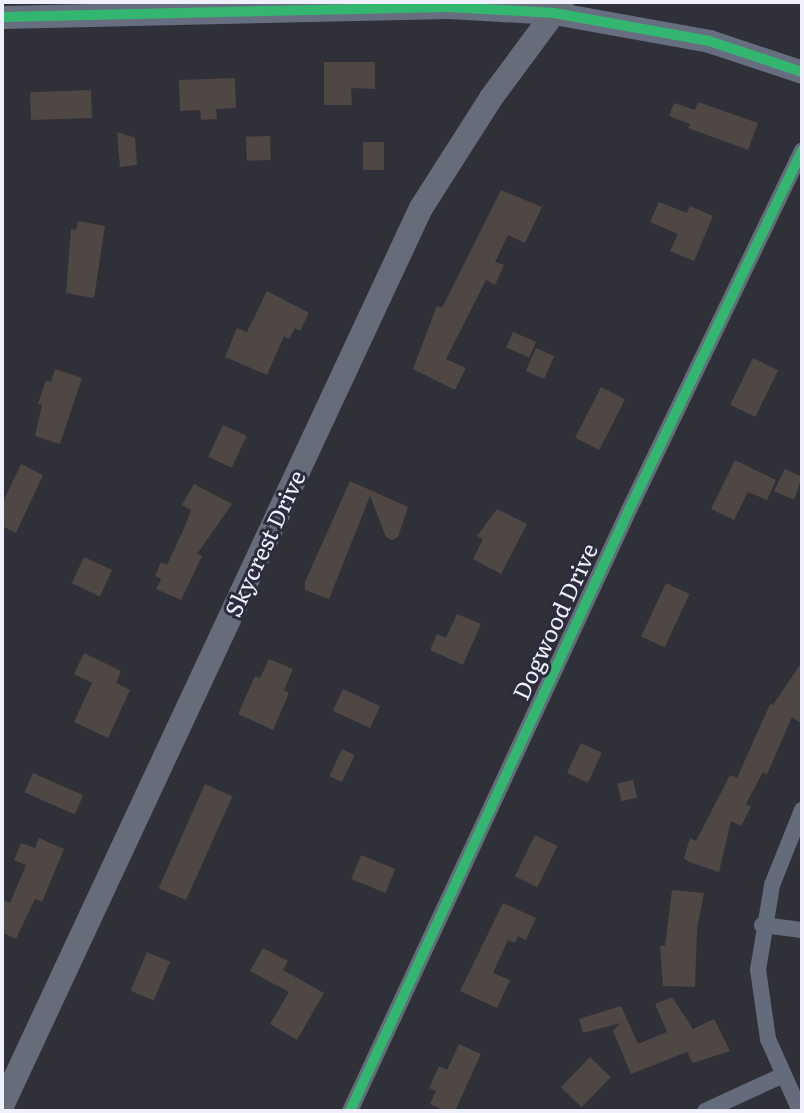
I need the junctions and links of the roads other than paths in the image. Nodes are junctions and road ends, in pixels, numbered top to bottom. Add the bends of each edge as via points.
1 (124, 6) edge
2 (298, 6) edge
3 (558, 7) edge
4 (2, 17) edge
5 (802, 72) edge
6 (802, 151) edge
7 (802, 810) edge
8 (762, 925) junction
9 (802, 930) edge
10 (781, 1076) junction
11 (2, 1106) edge
12 (350, 1111) edge
13 (705, 1111) edge
14 (800, 1111) edge

1 - 2 street
1 - 4 street
2 - 3 street
3 - 5 street via 709,41
3 - 11 main road, Skycrest Drive via 491,98 417,217
6 - 12 street, Dogwood Drive via 629,510
7 - 8 street via 772,885
8 - 9 street
8 - 10 street via 758,970 768,1039
10 - 13 street
10 - 14 street

